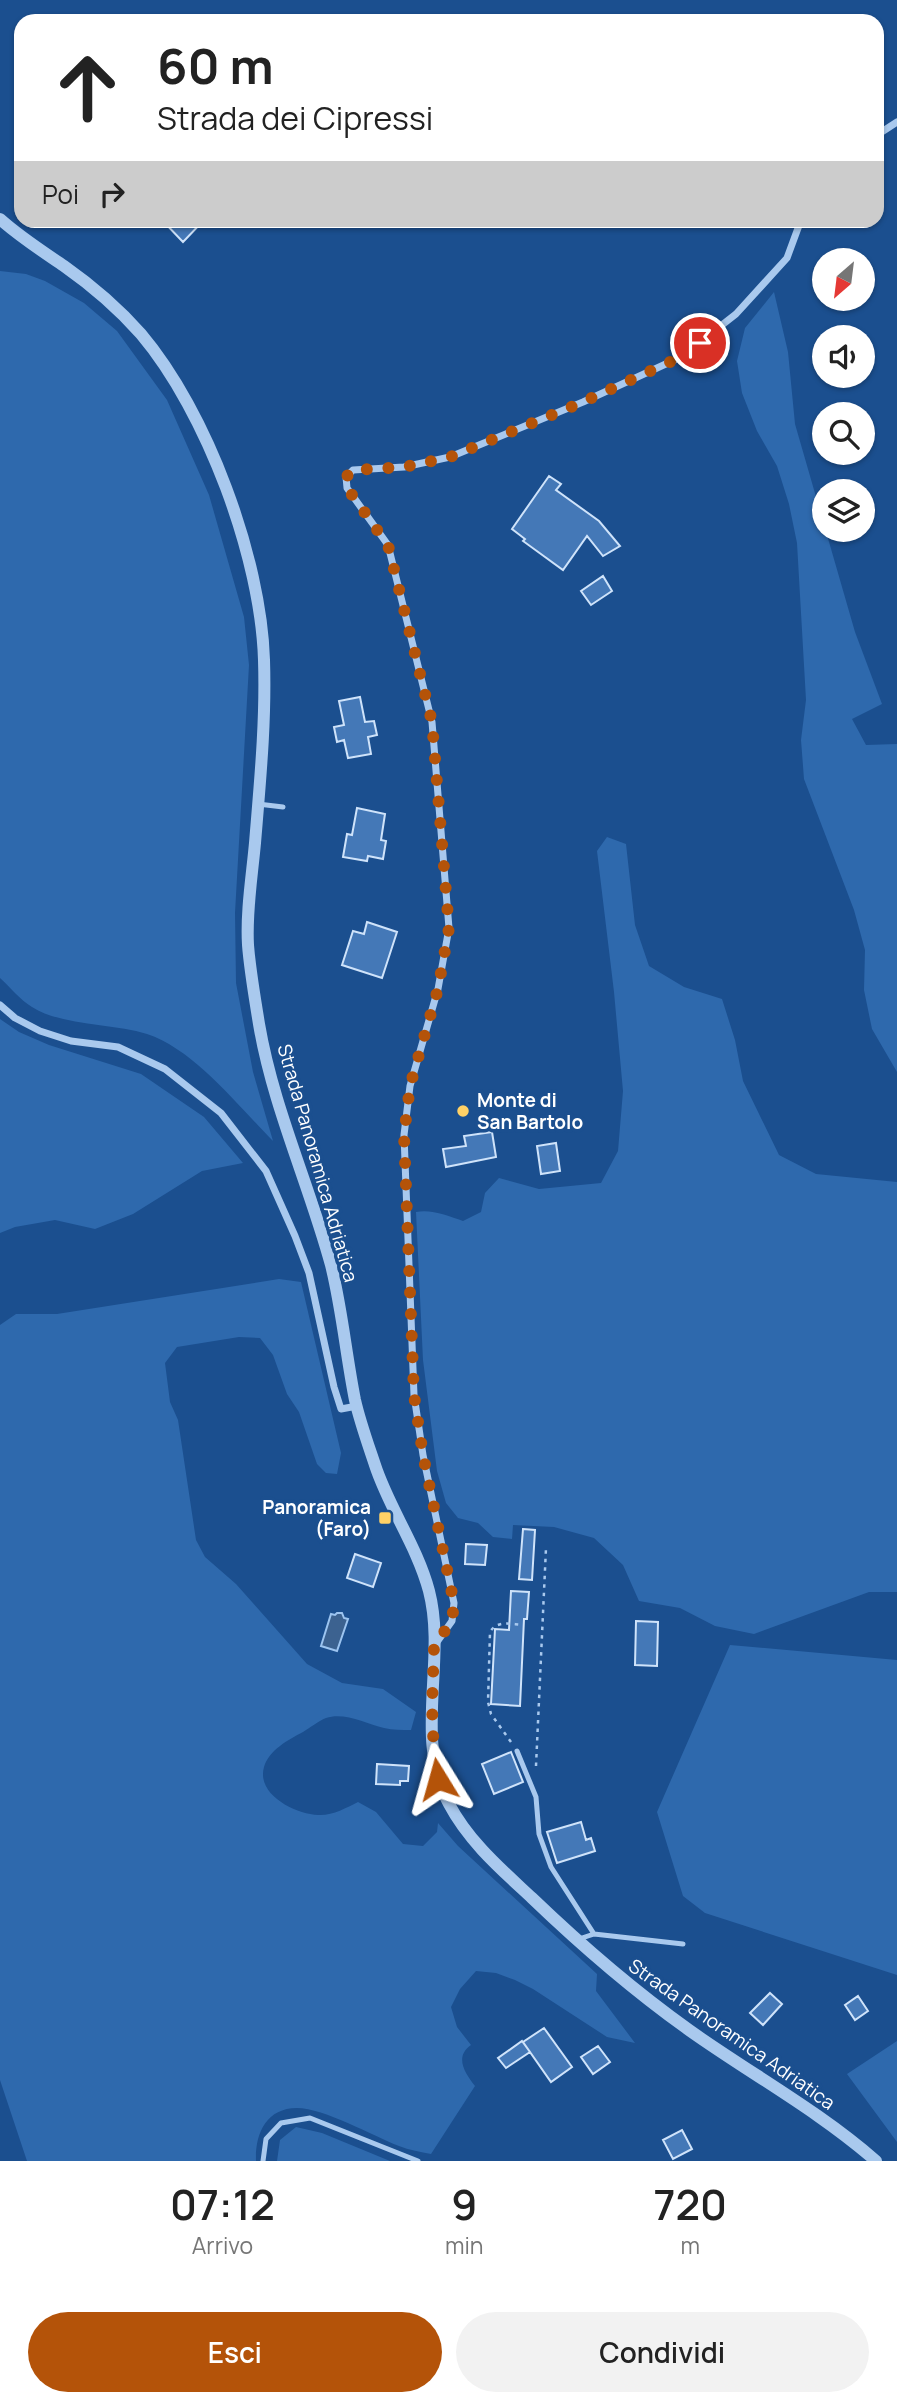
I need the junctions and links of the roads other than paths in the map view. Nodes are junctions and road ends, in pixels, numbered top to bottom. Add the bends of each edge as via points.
1 (0, 219) edge
2 (799, 228) edge
3 (258, 804) junction
4 (283, 807) dead end
5 (0, 1005) edge
6 (357, 1406) junction
7 (434, 1646) junction
8 (517, 1751) road end
9 (594, 1934) junction
10 (576, 1940) junction
11 (683, 1944) dead end
12 (263, 2161) edge
13 (418, 2161) edge
14 (876, 2161) edge

1 - 3 street, Strada Panoramica Adriatica via 71,271 139,332 176,382 210,449 234,510 262,624
2 - 7 street via 787,258 736,314 681,357 450,457 404,467 353,470 346,477 347,488 388,545 432,722 449,928 438,989 410,1086 404,1135 414,1395 454,1603 452,1621
3 - 4 lane
3 - 6 street, Strada Panoramica Adriatica via 248,944 260,1028 272,1082 332,1270
5 - 6 street via 40,1031 71,1041 118,1047 165,1069 221,1113 266,1171 309,1273 341,1409
6 - 7 street, Strada Panoramica Adriatica via 378,1474 420,1562 431,1598
7 - 10 street, Strada Panoramica Adriatica via 434,1755 447,1802 478,1846
8 - 9 lane via 536,1797 539,1835 551,1867
9 - 10 lane
9 - 11 lane
10 - 14 street, Strada Panoramica Adriatica via 689,2030
12 - 13 lane via 266,2139 281,2123 310,2118

